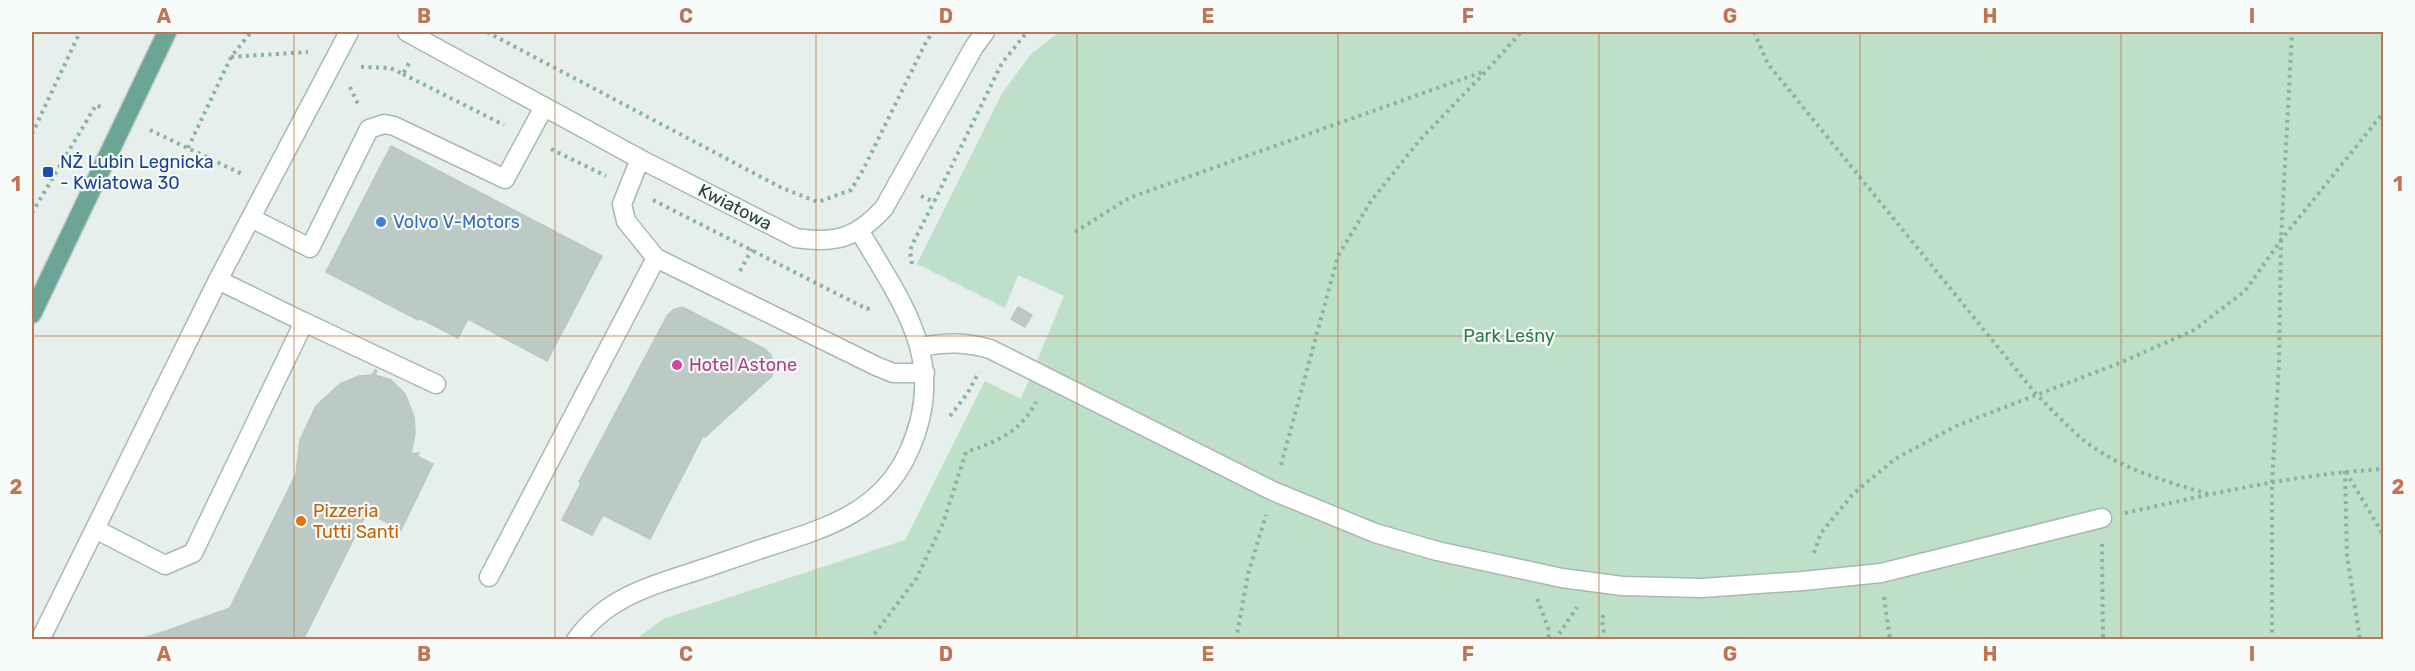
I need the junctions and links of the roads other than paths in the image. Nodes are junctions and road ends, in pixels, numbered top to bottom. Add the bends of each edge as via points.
1 (167, 32) edge
2 (349, 32) edge
3 (407, 32) edge
4 (985, 32) edge
5 (544, 106) junction
6 (640, 159) junction
7 (252, 219) junction
8 (859, 230) junction
9 (656, 258) junction
10 (218, 280) junction
11 (32, 314) edge
12 (304, 322) junction
13 (921, 347) junction
14 (925, 373) junction
15 (436, 384) dead end
16 (2102, 518) road end
17 (95, 529) junction
18 (489, 577) dead end
19 (40, 639) edge
20 (576, 639) edge

1 - 11 main road
2 - 7 street
3 - 5 street, Kwiatowa
4 - 8 street, Kwiatowa via 884,208
5 - 6 street, Kwiatowa
5 - 7 street via 505,179 384,124 369,129 310,248
6 - 8 street, Kwiatowa via 796,238 820,242
6 - 9 street via 622,204 626,221
7 - 10 street
8 - 13 street via 910,315
9 - 14 street via 876,366 893,373
9 - 18 street
10 - 12 street
10 - 17 street
12 - 15 street
12 - 17 street via 193,553 165,565
13 - 14 street
13 - 16 street via 939,343 990,349 1273,491 1375,533 1515,569 1601,583 1702,588 1881,573
14 - 20 street via 922,413 910,449 892,479 860,509 823,529 636,591 598,616
17 - 19 street

